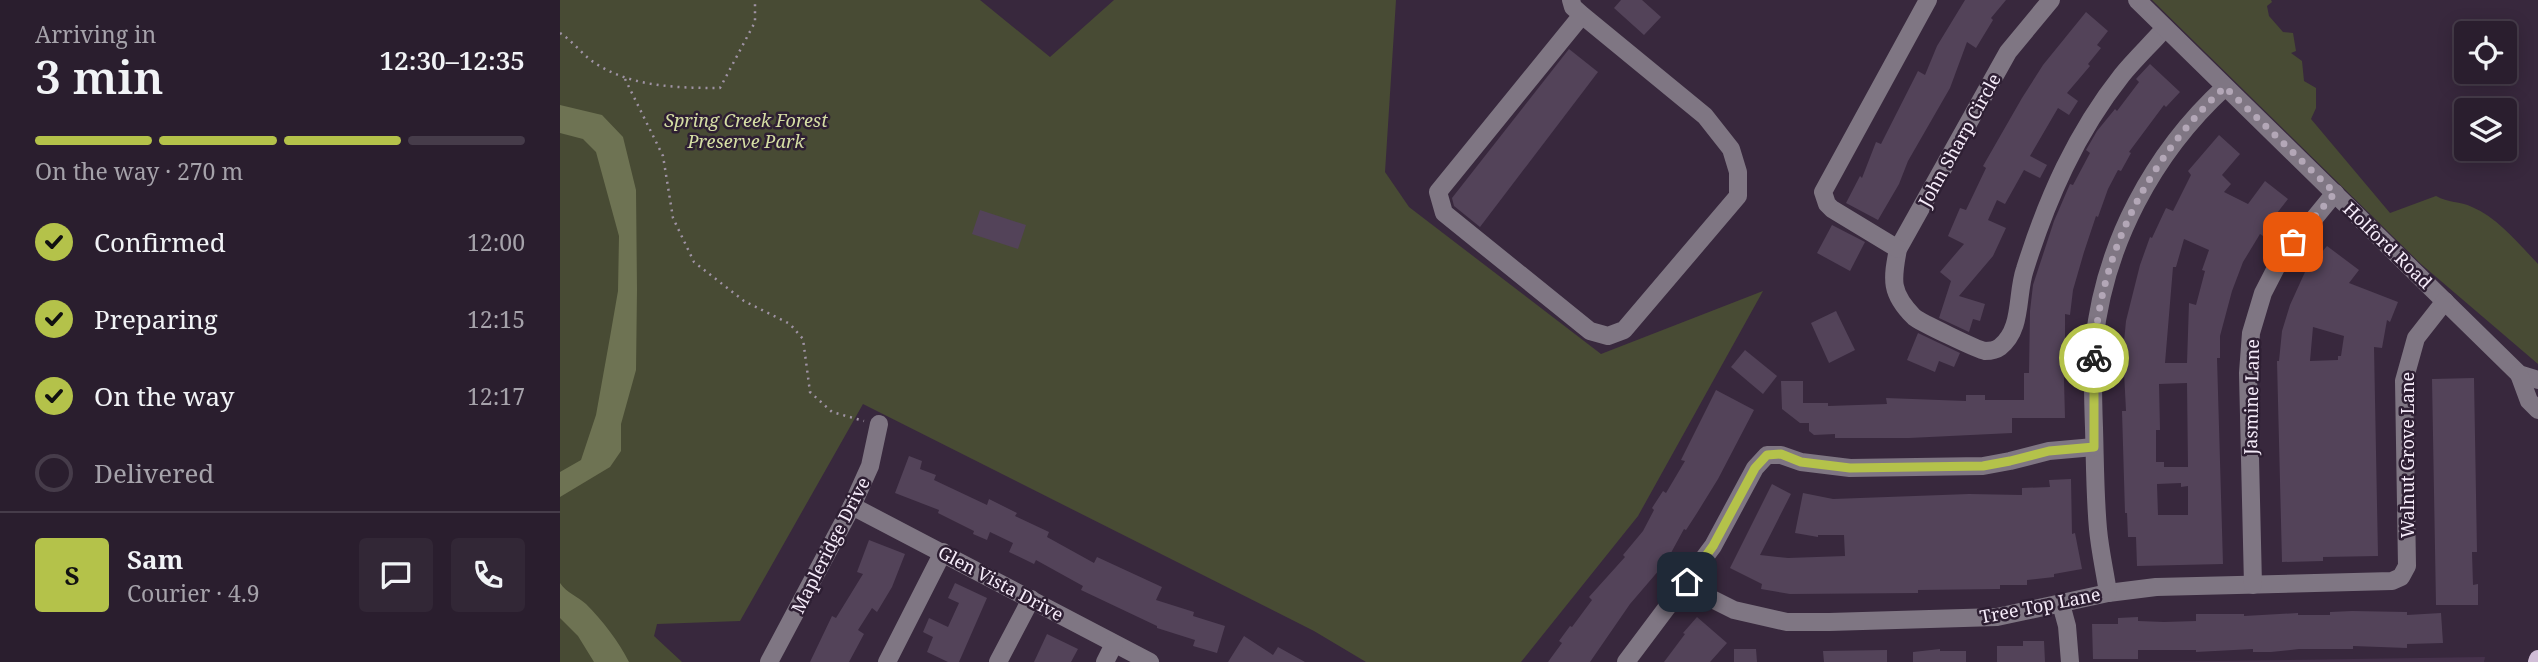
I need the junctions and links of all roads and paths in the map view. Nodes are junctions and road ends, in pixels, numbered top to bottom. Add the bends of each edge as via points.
1 (755, 0) edge
2 (1571, 0) edge
3 (1928, 0) edge
4 (2051, 0) edge
5 (2137, 0) edge
6 (1582, 15) junction
7 (2165, 28) junction
8 (560, 33) edge
9 (625, 79) junction
10 (2225, 87) junction
11 (2335, 193) junction
12 (1898, 250) junction
13 (2445, 301) junction
14 (2519, 374) junction
15 (2538, 380) edge
16 (2538, 410) edge
17 (879, 424) joint
18 (2094, 447) junction
19 (852, 506) junction
20 (943, 552) junction
21 (2401, 578) joint
22 (1687, 582) junction
23 (2253, 585) junction
24 (2108, 593) junction
25 (1031, 598) junction
26 (2062, 604) junction
27 (1114, 644) junction
28 (769, 662) edge
29 (887, 662) edge
30 (998, 662) edge
31 (1105, 662) edge
32 (1150, 662) edge
33 (1626, 662) edge
34 (2070, 662) edge

1 - 9 path via 755,22 720,88 682,88
2 - 6 street
3 - 12 street via 1823,192 1832,209
4 - 12 street, John Sharp Circle via 2008,51
5 - 7 street, Holford Road
6 - 6 street via 1704,116 1731,149 1738,172 1738,196 1624,330 1608,336 1590,331 1444,213 1438,192
7 - 10 street, Holford Road
7 - 12 street, John Sharp Circle via 2122,75 2071,154 2035,235 2013,334 1997,350 1983,351 1915,318 1895,293
8 - 9 path via 595,64
9 - 17 path via 663,156 673,218 694,262 744,301 790,324 803,339 810,393 832,412
10 - 11 street, Holford Road
10 - 18 street via 2183,130 2155,168 2118,245 2105,283 2094,344
11 - 13 street, Holford Road
11 - 23 street, Jasmine Lane via 2280,260 2263,293 2251,333
13 - 14 street, Holford Road
13 - 21 street, Walnut Grove Lane via 2416,338 2404,381 2407,566
14 - 15 street, Holford Road
14 - 16 street, Holford Road via 2529,401
17 - 19 street, Mapleridge Drive via 870,466
18 - 22 street via 2049,451 1983,466 1850,468 1767,455
18 - 24 street via 2098,530
19 - 20 street, Glen Vista Drive
19 - 28 street, Mapleridge Drive
20 - 25 street, Glen Vista Drive
20 - 29 street
21 - 23 street, Tree Top Lane
22 - 26 street, Tree Top Lane via 1734,610 1787,622 1997,617
22 - 33 street
23 - 24 street, Tree Top Lane
24 - 26 street, Tree Top Lane
25 - 27 street, Glen Vista Drive
25 - 30 street
26 - 34 street
27 - 31 street
27 - 32 street, Glen Vista Drive

